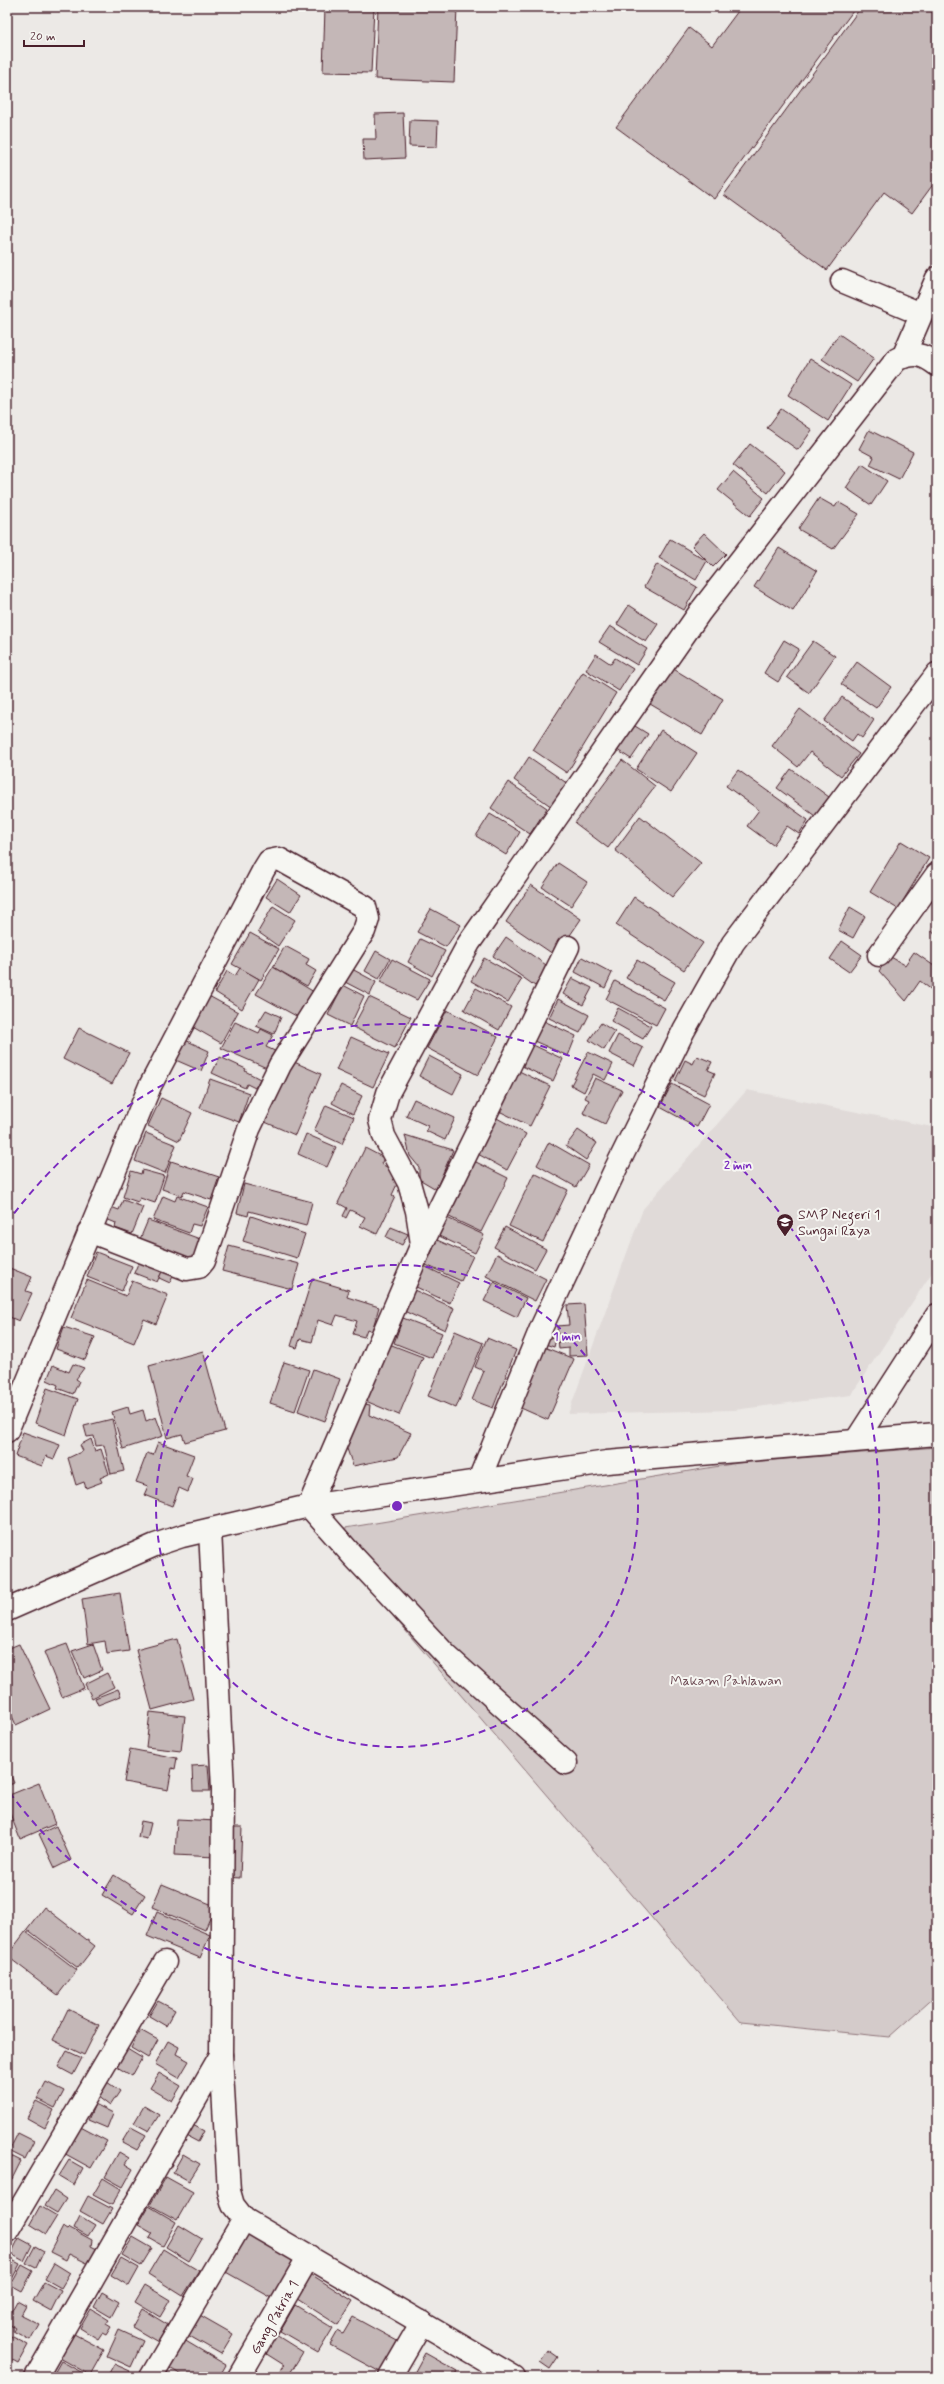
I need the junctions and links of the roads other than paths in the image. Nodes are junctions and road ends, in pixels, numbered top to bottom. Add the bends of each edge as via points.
1 (937, 278) edge
2 (842, 282) dead end
3 (921, 314) junction
4 (903, 357) junction
5 (937, 366) edge
6 (937, 674) edge
7 (937, 874) edge
8 (568, 947) dead end
9 (879, 955) dead end
10 (89, 1231) junction
11 (422, 1244) junction
12 (937, 1316) edge
13 (7, 1431) edge
14 (937, 1434) edge
15 (857, 1439) junction
16 (480, 1480) junction
17 (309, 1506) junction
18 (210, 1530) junction
19 (7, 1610) edge
20 (566, 1764) dead end
21 (165, 1962) dead end
22 (221, 2055) junction
23 (244, 2219) junction
24 (7, 2231) edge
25 (309, 2256) junction
26 (422, 2322) junction
27 (36, 2377) edge
28 (151, 2377) edge
29 (239, 2377) edge
30 (390, 2377) edge
31 (514, 2377) edge

1 - 3 street
2 - 3 street
3 - 4 street
4 - 5 street via 913,354 924,357
4 - 11 street via 897,359 884,374 700,612 461,956 388,1093 380,1120 384,1136 409,1183 418,1211
6 - 16 street via 733,943 691,1016 542,1326
7 - 9 street
8 - 11 street
10 - 10 street via 150,1086 269,861 278,859 365,907 368,918 364,931 280,1065 249,1129 204,1261 199,1267 187,1268
10 - 13 street
11 - 17 street
12 - 15 street
14 - 15 street
15 - 16 street via 606,1462
16 - 17 street
17 - 18 street
17 - 20 street via 447,1656
18 - 19 street via 154,1545
18 - 22 street via 223,1789
21 - 24 street
22 - 23 street via 229,2191 233,2205
22 - 27 street
23 - 25 street
23 - 28 street
25 - 26 street
25 - 29 street, Gang Patria 1
26 - 30 street
26 - 31 street

